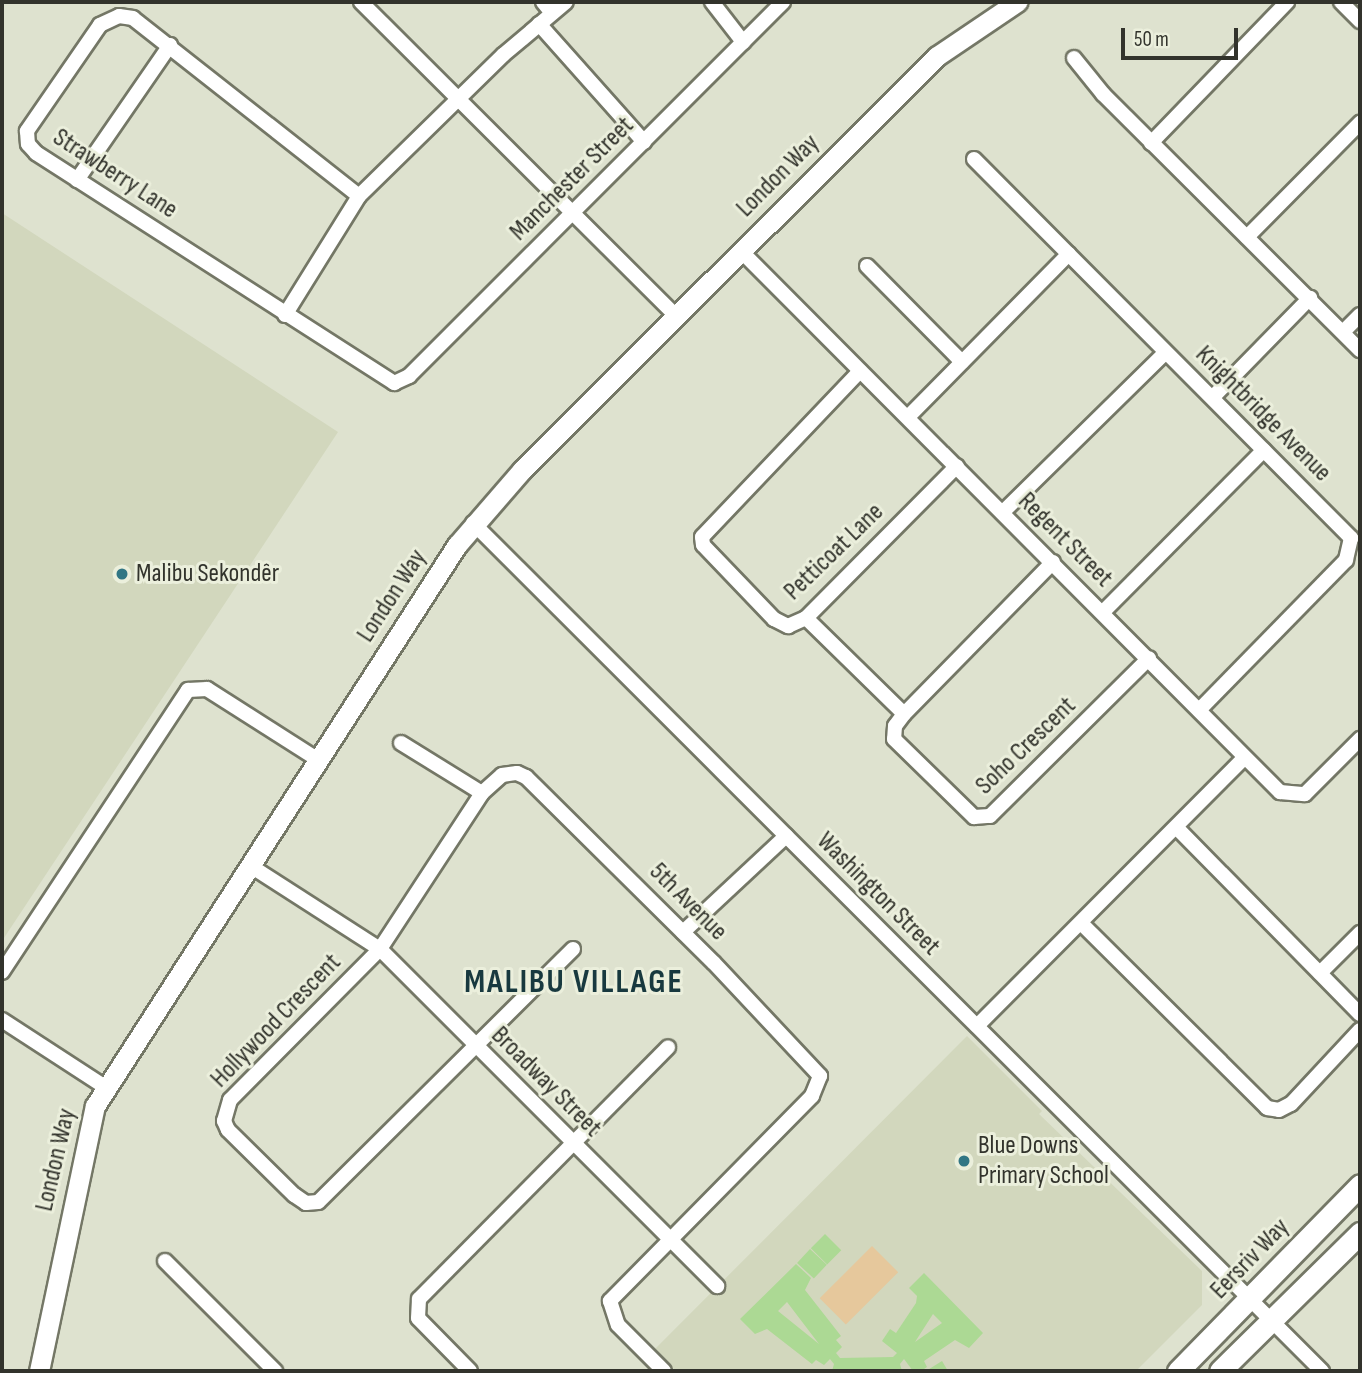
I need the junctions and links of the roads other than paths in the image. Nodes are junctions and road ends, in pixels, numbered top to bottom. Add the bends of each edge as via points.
1 (361, 2) edge
2 (566, 2) edge
3 (712, 2) edge
4 (783, 2) edge
5 (1017, 2) edge
6 (1287, 2) edge
7 (1341, 2) edge
8 (548, 7) edge
9 (1360, 21) edge
10 (539, 24) junction
11 (743, 43) junction
12 (170, 45) junction
13 (1074, 58) dead end
14 (459, 97) junction
15 (1360, 122) edge
16 (644, 142) junction
17 (1151, 143) junction
18 (974, 159) dead end
19 (76, 180) junction
20 (359, 196) junction
21 (573, 212) junction
22 (1247, 237) junction
23 (741, 251) junction
24 (1069, 254) junction
25 (867, 267) dead end
26 (1310, 299) junction
27 (285, 315) junction
28 (1360, 315) edge
29 (677, 316) junction
30 (1343, 332) junction
31 (1360, 350) edge
32 (1166, 352) junction
33 (962, 362) junction
34 (860, 371) junction
35 (391, 383) joint
36 (1213, 397) junction
37 (908, 417) junction
38 (1264, 450) junction
39 (957, 466) junction
40 (1003, 512) junction
41 (473, 523) junction
42 (1053, 562) junction
43 (1103, 612) junction
44 (806, 618) junction
45 (1149, 658) junction
46 (1199, 710) junction
47 (904, 715) junction
48 (1360, 740) edge
49 (401, 743) dead end
50 (1244, 758) junction
51 (317, 759) junction
52 (482, 793) junction
53 (1177, 828) junction
54 (786, 836) junction
55 (249, 865) junction
56 (1081, 923) junction
57 (683, 932) junction
58 (1360, 933) edge
59 (380, 949) junction
60 (573, 949) dead end
61 (2, 972) edge
62 (1320, 973) junction
63 (1360, 1014) edge
64 (2, 1020) edge
65 (977, 1026) junction
66 (1360, 1030) edge
67 (475, 1047) junction
68 (668, 1047) dead end
69 (105, 1087) junction
70 (573, 1144) junction
71 (1360, 1185) edge
72 (1360, 1233) edge
73 (670, 1241) junction
74 (165, 1261) dead end
75 (717, 1286) dead end
76 (1250, 1298) junction
77 (1272, 1321) junction
78 (38, 1371) edge
79 (275, 1371) edge
80 (470, 1371) edge
81 (664, 1371) edge
82 (1178, 1371) edge
83 (1220, 1371) edge
84 (1322, 1371) edge

1 - 14 street
2 - 8 street
3 - 11 street
4 - 11 street, Manchester Street
5 - 23 street, London Way via 937,56
6 - 17 street
7 - 9 street
8 - 10 street
10 - 14 street
10 - 16 street
11 - 16 street, Manchester Street
12 - 19 street
12 - 19 street, Strawberry Lane via 133,18 119,16 100,25 83,43 27,131 36,153
12 - 20 street, Strawberry Lane
13 - 17 street
14 - 20 street
14 - 21 street
15 - 22 street
16 - 21 street, Manchester Street
17 - 22 street
18 - 24 street, Knightbridge Avenue
19 - 27 street, Strawberry Lane
20 - 27 street
21 - 29 street
21 - 35 street, Manchester Street via 409,376
22 - 26 street
23 - 29 street, London Way
23 - 34 street, Regent Street
24 - 32 street, Knightbridge Avenue
24 - 33 street
25 - 33 street
26 - 30 street
26 - 36 street
27 - 35 street, Strawberry Lane
28 - 30 street
29 - 41 street, London Way
30 - 31 street
32 - 36 street, Knightbridge Avenue
32 - 40 street
33 - 37 street
34 - 37 street, Regent Street
34 - 44 street, Petticoat Lane via 702,537 703,545 774,620 788,626
36 - 38 street, Knightbridge Avenue
37 - 39 street, Regent Street
38 - 43 street
38 - 46 street, Knightbridge Avenue via 1346,529 1351,552
39 - 40 street, Regent Street
39 - 44 street, Petticoat Lane
40 - 42 street, Regent Street
41 - 51 street, London Way
41 - 54 street, Washington Street
42 - 43 street, Regent Street
42 - 47 street
43 - 45 street, Regent Street
44 - 47 street
45 - 46 street, Regent Street
45 - 47 street, Soho Crescent via 1000,810 985,818 974,817 894,739 895,726
46 - 50 street, Regent Street
48 - 50 street, Regent Street via 1297,797 1280,792
49 - 52 street
50 - 53 street
51 - 55 street, London Way
51 - 61 street via 207,689 188,690
52 - 57 street, 5th Avenue via 502,775 517,772 526,777
52 - 59 street, 5th Avenue
53 - 56 street
53 - 62 street
54 - 57 street
54 - 65 street, Washington Street
55 - 59 street, Broadway Street
55 - 69 street, London Way
56 - 65 street
56 - 66 street via 1267,1108 1279,1110 1291,1104
57 - 73 street, 5th Avenue via 813,1064 820,1081 812,1096
58 - 62 street
59 - 67 street, Broadway Street
59 - 67 street, Hollywood Crescent via 230,1100 224,1114 228,1130 294,1195 306,1203 318,1202
60 - 67 street
62 - 63 street
64 - 69 street
65 - 76 street, Washington Street
67 - 70 street, Broadway Street
68 - 70 street
69 - 78 street, London Way via 89,1126
70 - 73 street, Broadway Street
70 - 80 street via 419,1299 418,1318
71 - 76 main road, Eersriv Way
72 - 77 main road
73 - 75 street, Broadway Street
73 - 81 street via 610,1301 618,1325
74 - 79 street
76 - 77 street, Washington Street
76 - 82 main road, Eersriv Way
77 - 83 main road
77 - 84 street, Washington Street

